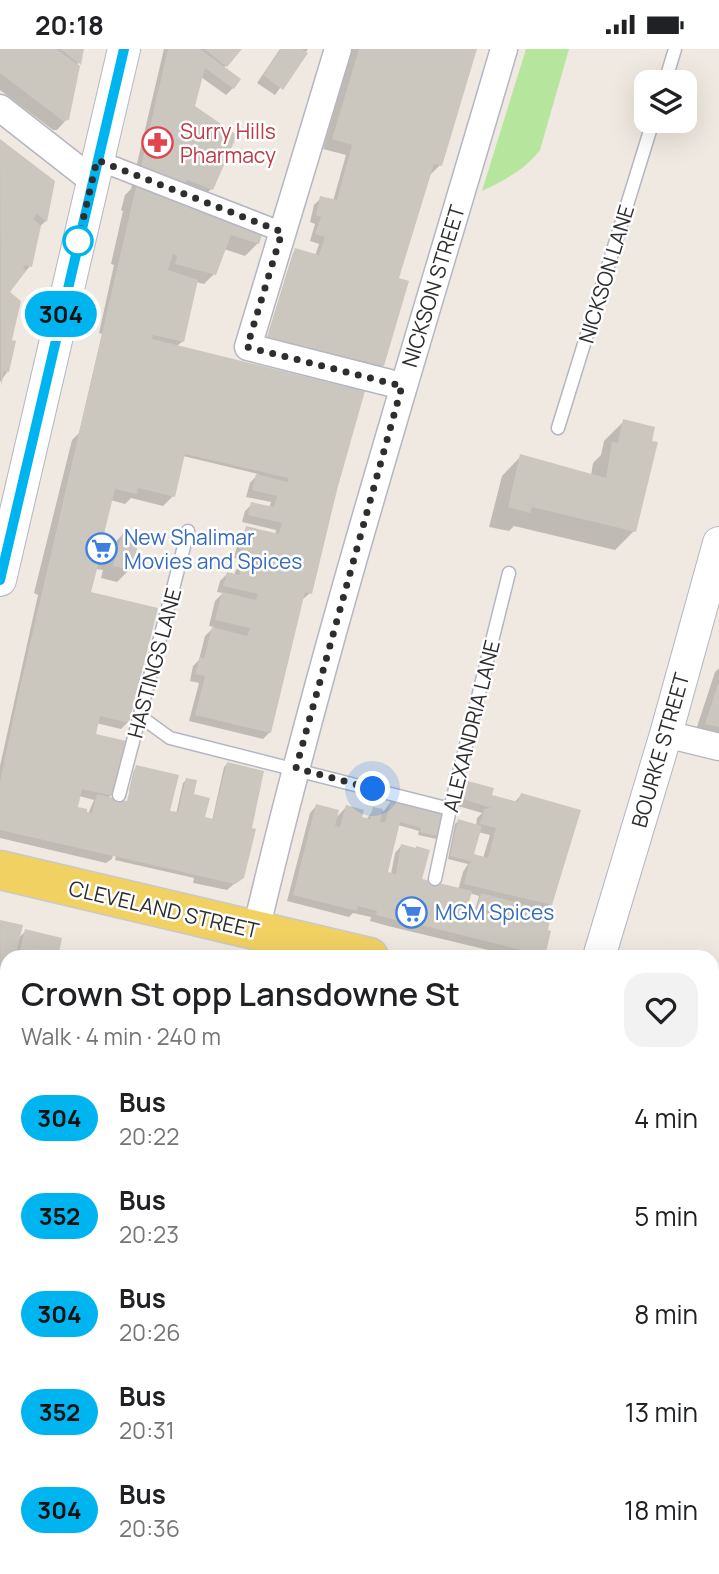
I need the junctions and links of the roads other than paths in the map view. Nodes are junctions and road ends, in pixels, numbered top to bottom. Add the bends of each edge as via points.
1 (124, 49) edge
2 (338, 49) edge
3 (504, 49) edge
4 (675, 49) edge
5 (669, 70) edge
6 (0, 109) edge
7 (649, 133) edge
8 (95, 170) junction
9 (282, 232) junction
10 (402, 386) junction
11 (558, 428) dead end
12 (188, 531) dead end
13 (719, 543) edge
14 (509, 573) dead end
15 (0, 580) edge
16 (141, 717) junction
17 (666, 734) junction
18 (719, 747) edge
19 (296, 768) junction
20 (119, 795) dead end
21 (450, 809) junction
22 (0, 870) edge
23 (435, 879) dead end
24 (256, 930) junction
25 (340, 950) edge
26 (601, 950) edge

1 - 8 street
2 - 9 street
3 - 10 street, NICKSON STREET
4 - 5 lane
6 - 8 street
7 - 11 lane, NICKSON LANE
8 - 9 street
8 - 15 street
9 - 10 street via 247,347
10 - 19 street, NICKSON STREET
12 - 16 lane, HASTINGS LANE
13 - 17 street, BOURKE STREET
14 - 21 lane, ALEXANDRIA LANE
16 - 19 lane via 170,738
16 - 20 lane, HASTINGS LANE
17 - 18 street
17 - 26 street, BOURKE STREET
19 - 21 lane
19 - 24 street, NICKSON STREET
21 - 23 lane, ALEXANDRIA LANE
22 - 24 main road, CLEVELAND STREET
24 - 25 main road, CLEVELAND STREET

